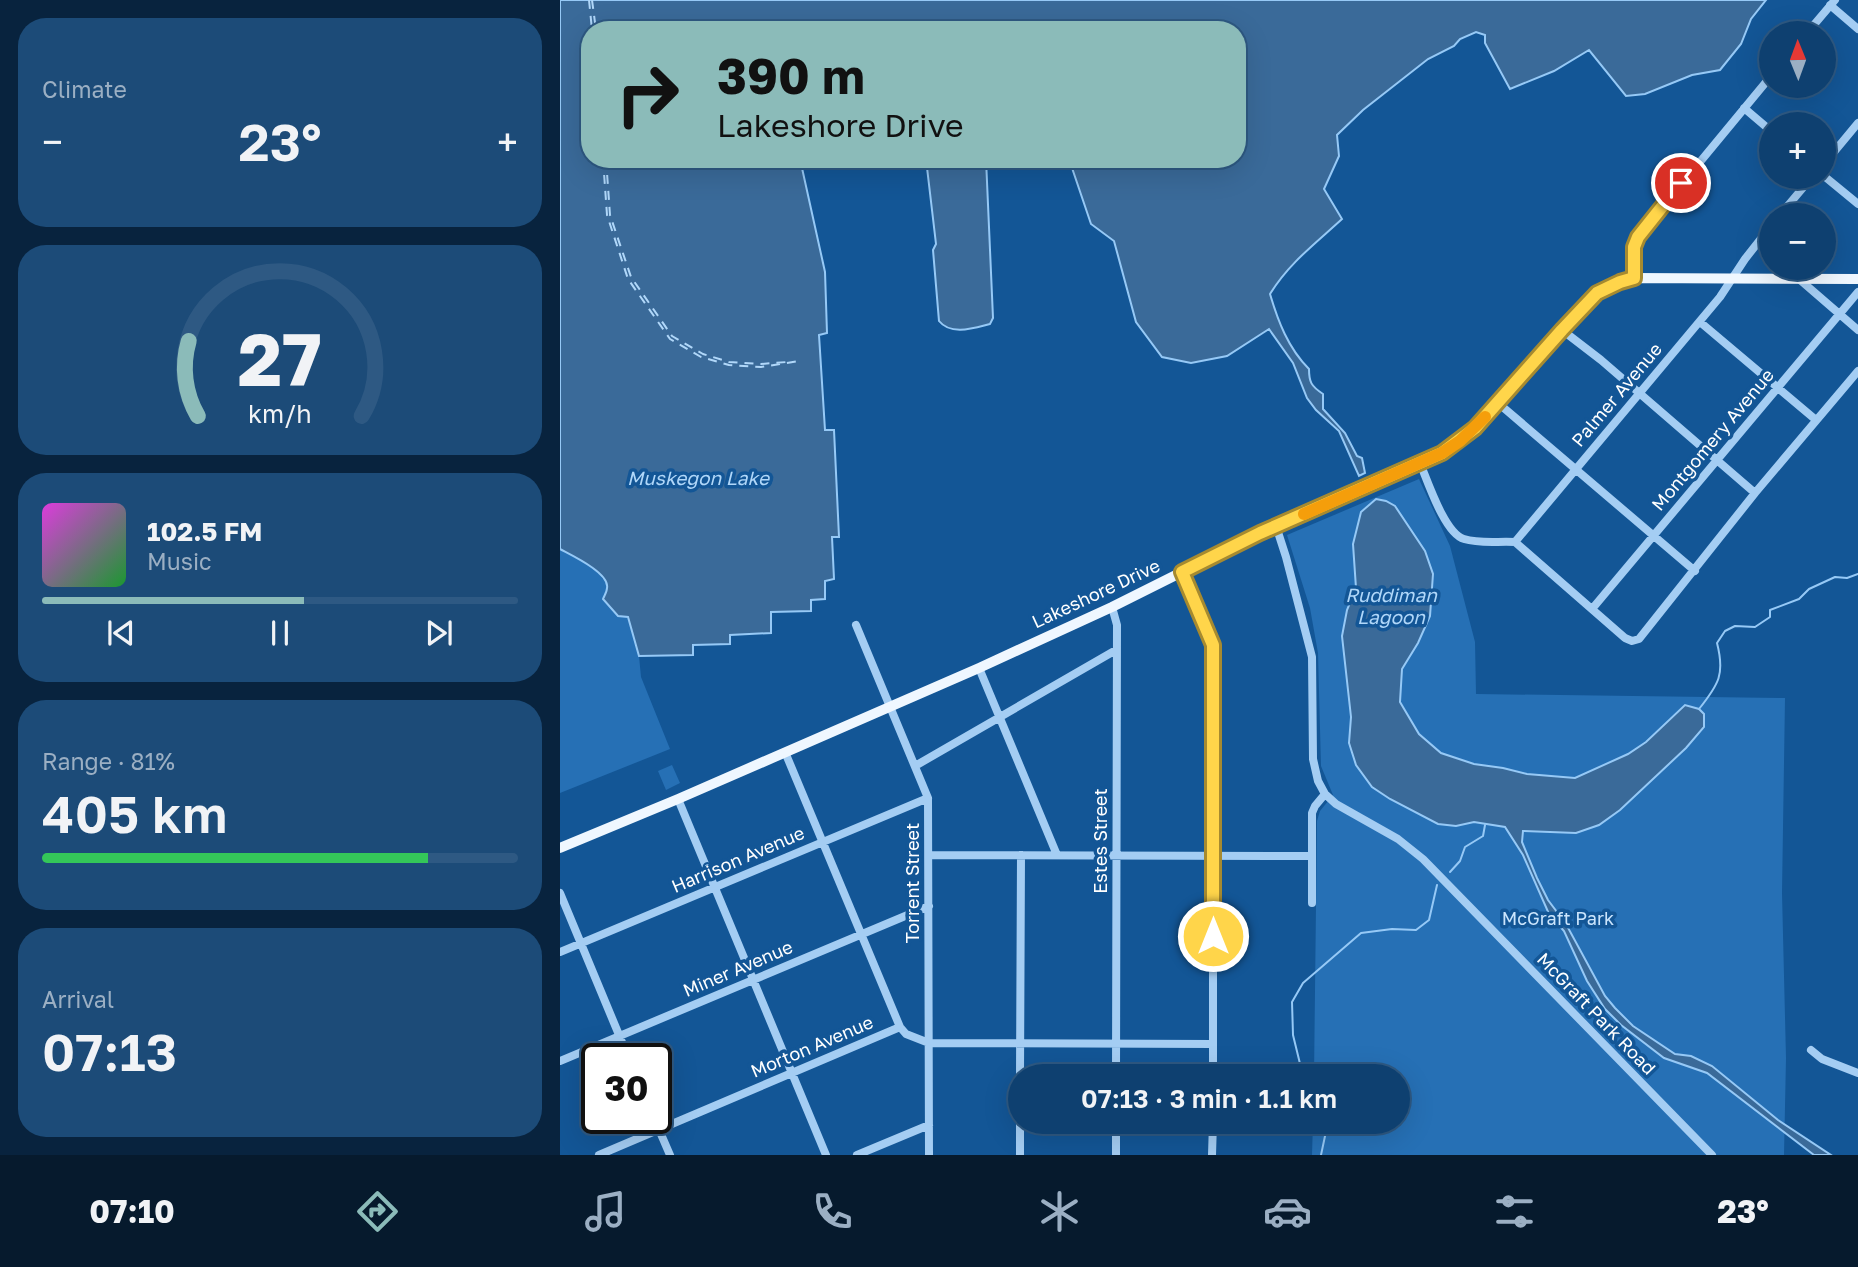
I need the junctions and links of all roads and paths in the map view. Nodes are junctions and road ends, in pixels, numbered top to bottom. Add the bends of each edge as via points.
1 (1832, 3) edge
2 (1817, 21) edge
3 (1858, 29) edge
4 (1759, 90) edge
5 (1744, 108) junction
6 (1759, 121) edge
7 (1858, 123) edge
8 (1836, 150) edge
9 (1836, 186) edge
10 (1802, 189) edge
11 (1790, 203) edge
12 (1858, 204) edge
13 (1759, 241) edge
14 (1634, 278) junction
15 (1733, 278) junction
16 (1759, 278) edge
17 (1836, 279) edge
18 (1858, 279) edge
19 (1800, 280) edge
20 (1858, 292) edge
21 (1839, 314) junction
22 (1700, 322) junction
23 (1562, 330) junction
24 (1858, 330) edge
25 (1858, 371) edge
26 (1777, 387) junction
27 (1639, 394) junction
28 (1499, 403) junction
29 (1816, 420) junction
30 (1716, 461) junction
31 (1420, 463) junction
32 (1576, 468) junction
33 (1755, 493) junction
34 (1276, 526) junction
35 (1654, 535) junction
36 (1514, 542) junction
37 (1695, 571) junction
38 (1182, 572) junction
39 (1112, 607) junction
40 (1592, 609) junction
41 (856, 625) dead end
42 (1116, 650) junction
43 (979, 668) junction
44 (891, 708) junction
45 (999, 717) junction
46 (785, 752) junction
47 (915, 766) junction
48 (1325, 794) junction
49 (928, 798) junction
50 (678, 799) junction
51 (822, 842) junction
52 (560, 848) edge
53 (929, 855) junction
54 (1021, 855) junction
55 (1057, 855) junction
56 (1117, 856) junction
57 (1213, 856) junction
58 (1311, 856) junction
59 (714, 887) junction
60 (560, 893) edge
61 (1312, 903) dead end
62 (929, 906) junction
63 (861, 934) junction
64 (581, 943) junction
65 (560, 952) edge
66 (752, 980) junction
67 (900, 1027) junction
68 (620, 1036) junction
69 (623, 1043) edge
70 (929, 1043) junction
71 (1116, 1043) junction
72 (1020, 1044) junction
73 (1213, 1044) junction
74 (1811, 1050) dead end
75 (560, 1061) edge
76 (1020, 1064) edge
77 (1116, 1064) edge
78 (1213, 1064) edge
79 (792, 1073) junction
80 (1858, 1073) edge
81 (672, 1124) edge
82 (929, 1125) junction
83 (647, 1134) edge
84 (661, 1134) edge
85 (1020, 1134) edge
86 (1116, 1134) edge
87 (1213, 1134) edge
88 (599, 1155) edge
89 (670, 1155) edge
90 (826, 1155) edge
91 (857, 1155) edge
92 (929, 1155) edge
93 (1020, 1155) edge
94 (1116, 1155) edge
95 (1212, 1155) edge
96 (1712, 1155) edge

1 - 2 street
1 - 3 street
4 - 5 street
5 - 6 street
5 - 14 street via 1638,237
7 - 8 street
9 - 12 street
10 - 11 street
13 - 15 street, Palmer Avenue
14 - 15 main road
14 - 23 main road, Lakeshore Drive via 1597,293
15 - 16 main road
15 - 22 street, Palmer Avenue
17 - 18 main road
19 - 21 street
20 - 21 street, Montgomery Avenue
21 - 24 street
21 - 26 street, Montgomery Avenue
22 - 26 street
22 - 27 street, Palmer Avenue
23 - 27 street
23 - 28 main road, Lakeshore Drive
25 - 29 street
26 - 29 street
26 - 30 street, Montgomery Avenue
27 - 30 street
27 - 32 street, Palmer Avenue
28 - 31 main road, Lakeshore Drive via 1460,441
28 - 32 street
29 - 33 street
30 - 33 street
30 - 35 street, Montgomery Avenue
31 - 34 main road, Lakeshore Drive
31 - 36 street via 1452,531 1465,539
32 - 35 street
32 - 36 street, Palmer Avenue
33 - 37 street
34 - 38 main road, Lakeshore Drive
34 - 48 street via 1312,657 1313,759
35 - 37 street
35 - 40 street, Montgomery Avenue
36 - 40 street
37 - 40 street via 1639,639 1632,641
38 - 39 main road, Lakeshore Drive
38 - 57 street via 1213,645
39 - 42 street, Estes Street
39 - 43 main road, Lakeshore Drive
41 - 44 street, Torrent Street
42 - 45 street
42 - 56 street, Estes Street
43 - 44 main road, Lakeshore Drive
43 - 45 street
44 - 46 main road, Lakeshore Drive
44 - 47 street, Torrent Street
45 - 47 street
45 - 55 street
46 - 50 main road, Lakeshore Drive
46 - 51 street
47 - 49 street, Torrent Street
48 - 58 street via 1313,809
48 - 96 street, McGraft Park Road via 1423,859
49 - 51 street, Harrison Avenue
49 - 53 street, Torrent Street
50 - 52 main road, Lakeshore Drive
50 - 59 street
51 - 59 street, Harrison Avenue
51 - 63 street
53 - 54 street
53 - 62 street, Torrent Street
54 - 55 street
54 - 72 street
55 - 56 street
56 - 57 street
56 - 71 street, Estes Street
57 - 58 street
57 - 73 street
58 - 61 street
59 - 64 street, Harrison Avenue
59 - 66 street
60 - 64 street
62 - 63 street, Miner Avenue
62 - 70 street, Torrent Street
63 - 66 street, Miner Avenue
63 - 67 street
64 - 65 street, Harrison Avenue
64 - 68 street
66 - 68 street, Miner Avenue
66 - 79 street
67 - 70 street, Morton Avenue
67 - 79 street, Morton Avenue
68 - 69 street
68 - 75 street, Miner Avenue
70 - 72 street, Morton Avenue
70 - 82 street, Torrent Street
71 - 72 street, Morton Avenue
71 - 73 street, Morton Avenue
71 - 77 street, Estes Street
72 - 76 street
73 - 78 street
74 - 80 street
79 - 81 street, Morton Avenue
79 - 90 street
82 - 91 street
82 - 92 street, Torrent Street
83 - 88 street, Morton Avenue
84 - 89 street
85 - 93 street
86 - 94 street
87 - 95 street

